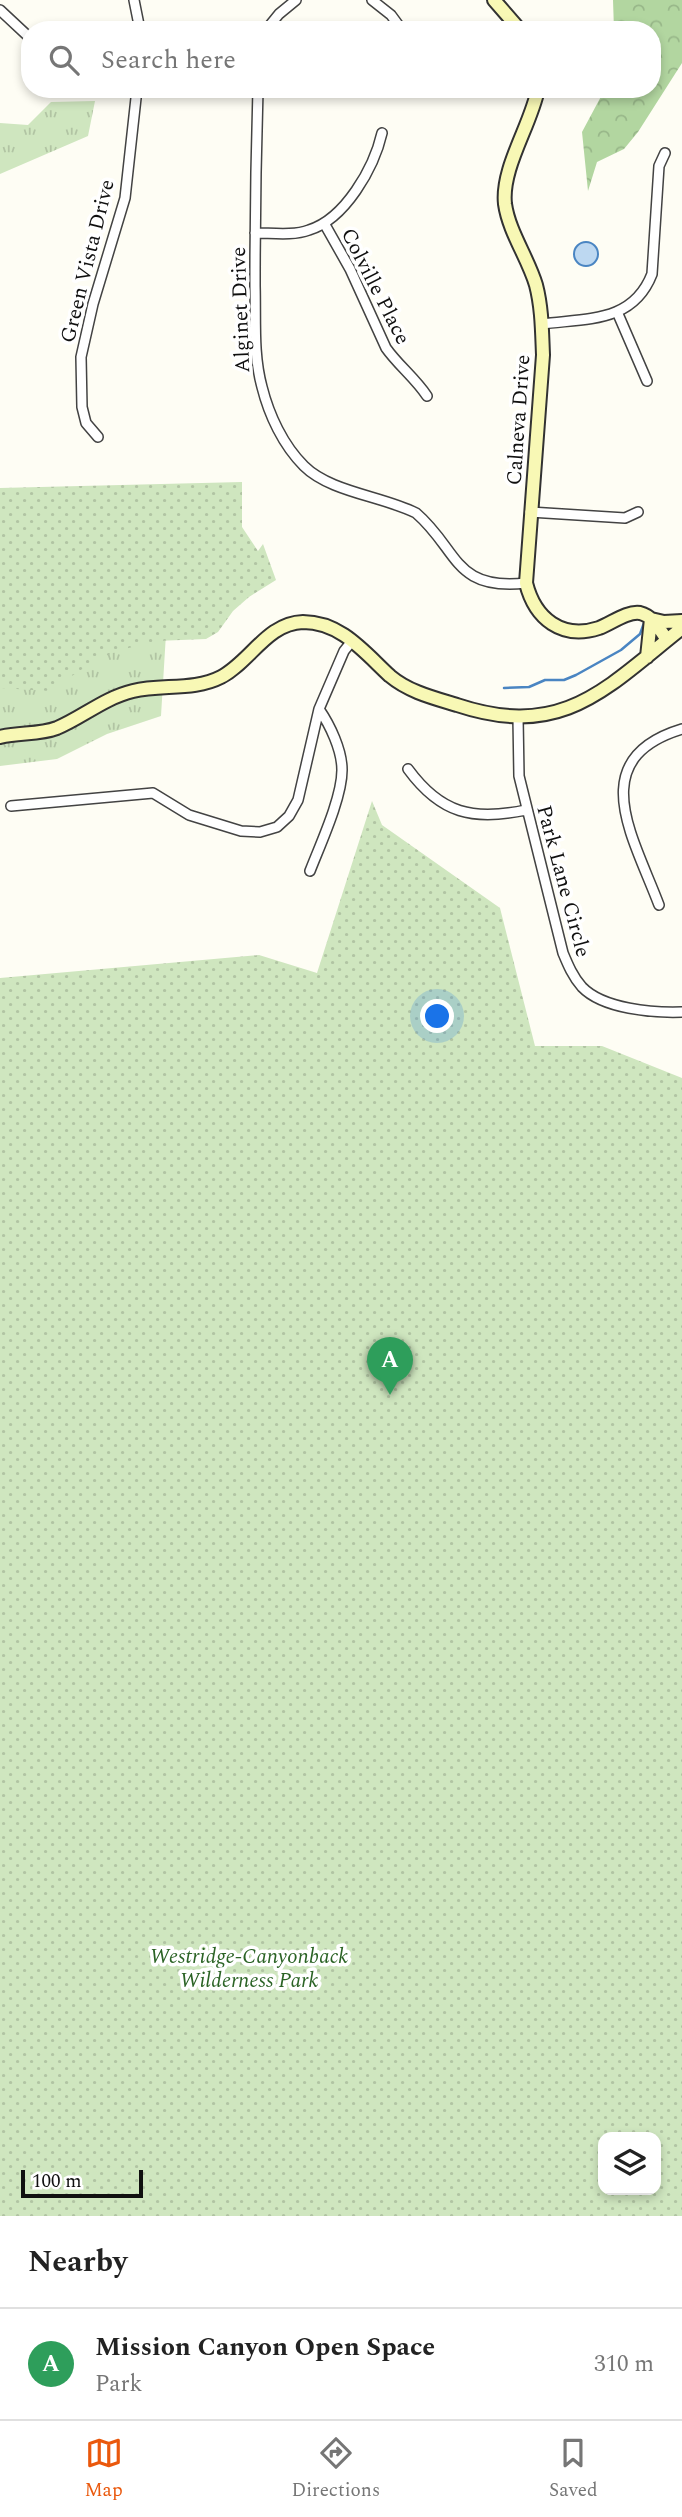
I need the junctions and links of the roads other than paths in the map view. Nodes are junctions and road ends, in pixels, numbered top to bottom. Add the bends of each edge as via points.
1 (134, 0) edge
2 (296, 0) edge
3 (372, 0) edge
4 (494, 0) edge
5 (0, 10) edge
6 (138, 21) edge
7 (273, 21) edge
8 (395, 21) edge
9 (510, 21) edge
10 (21, 30) edge
11 (136, 98) edge
12 (258, 98) edge
13 (536, 98) edge
14 (382, 133) dead end
15 (665, 153) dead end
16 (324, 223) junction
17 (255, 233) junction
18 (618, 314) junction
19 (542, 324) junction
20 (648, 381) dead end
21 (427, 396) dead end
22 (98, 437) dead end
23 (530, 512) junction
24 (638, 512) dead end
25 (526, 583) junction
26 (651, 619) junction
27 (682, 621) edge
28 (682, 628) edge
29 (352, 640) junction
30 (667, 640) junction
31 (647, 657) junction
32 (318, 709) junction
33 (518, 718) junction
34 (682, 729) edge
35 (0, 737) edge
36 (408, 769) dead end
37 (11, 806) dead end
38 (526, 810) junction
39 (310, 871) dead end
40 (659, 905) dead end
41 (682, 1012) edge

1 - 6 street
2 - 7 street
3 - 8 street
4 - 9 main road
5 - 10 street
11 - 22 street, Green Vista Drive via 125,198 81,357 84,415
12 - 17 street, Alginet Drive
13 - 19 main road, Calneva Drive via 508,175 505,204 536,285
14 - 16 street via 377,152 349,201
15 - 18 street via 659,166 652,274 646,288
16 - 17 street via 295,233
16 - 21 street, Colville Place via 386,348
17 - 25 street, Alginet Drive via 256,355 261,386 282,438 303,465 330,482 416,513 461,568 478,580
18 - 19 street
18 - 20 street
19 - 23 main road, Calneva Drive
23 - 24 street via 625,518
23 - 25 main road, Calneva Drive
25 - 26 main road, Calneva Drive via 538,612 567,630 585,631 637,613
26 - 27 main road, Calneva Drive
26 - 30 main road
26 - 31 main road
28 - 30 main road
29 - 32 street
29 - 33 main road via 405,687 486,715
29 - 35 main road via 317,623 285,626 220,678 130,692 59,727
30 - 31 main road
31 - 33 main road via 583,702 554,713
32 - 37 street via 298,800 277,827 241,831 189,815 153,793
32 - 39 street via 333,732 342,770 333,811
33 - 38 street, Park Lane Circle via 519,776
34 - 40 street via 644,746 625,776 622,793 624,814
36 - 38 street via 420,787 448,806 475,815
38 - 41 street, Park Lane Circle via 563,953 573,975 598,998 662,1013

